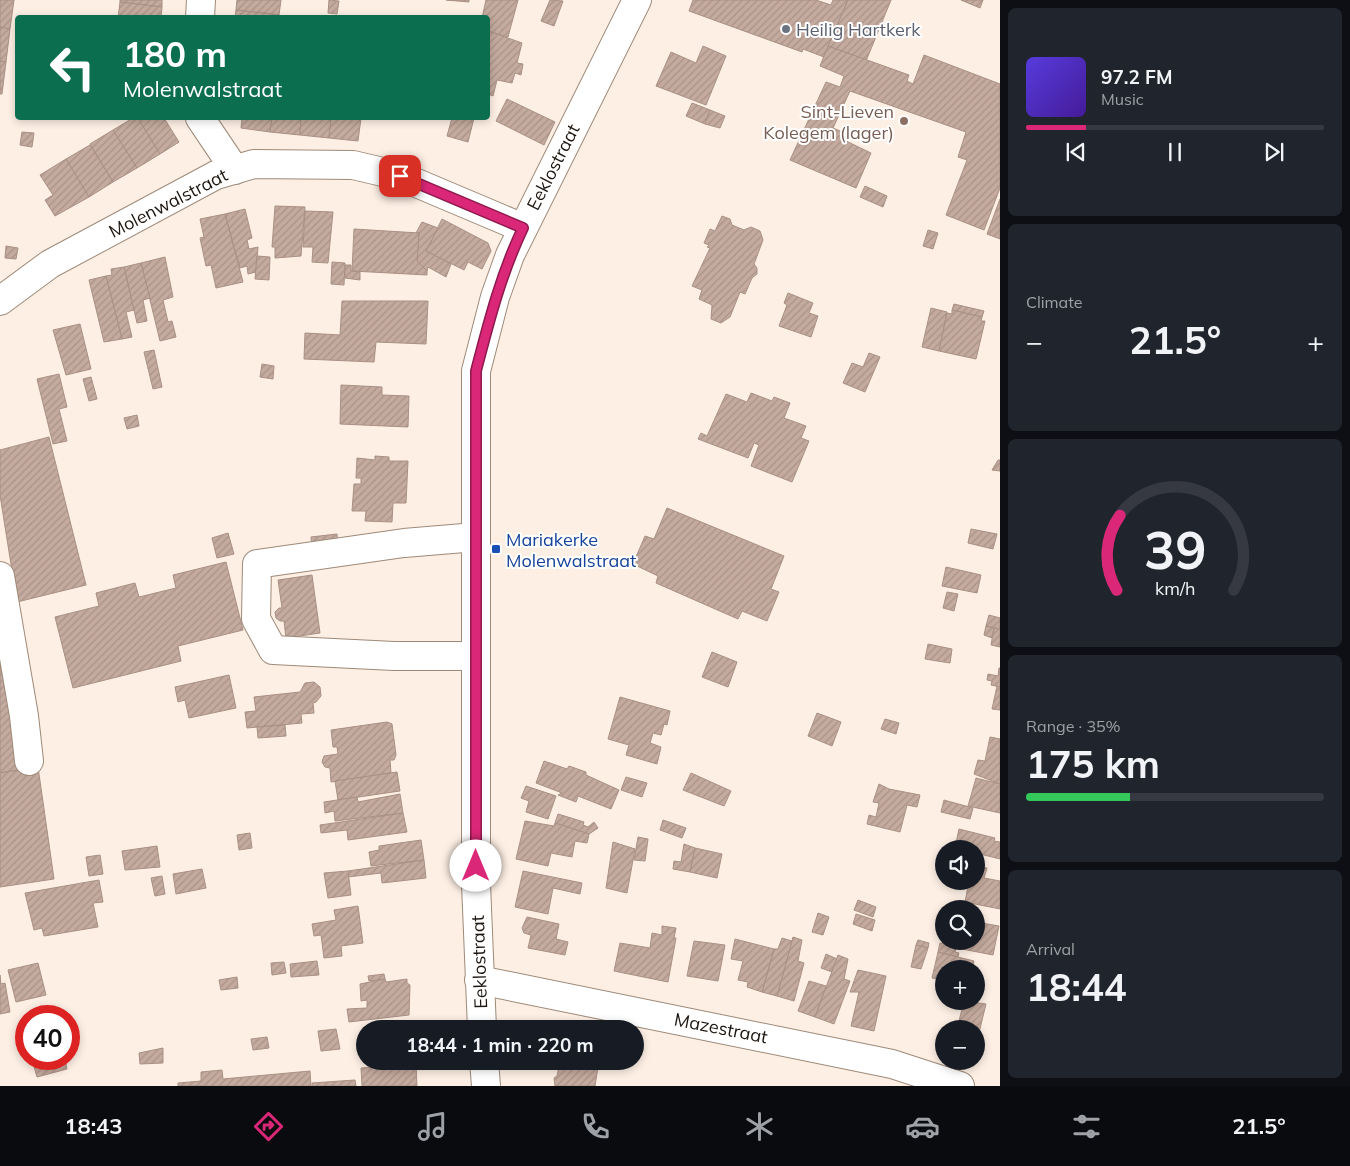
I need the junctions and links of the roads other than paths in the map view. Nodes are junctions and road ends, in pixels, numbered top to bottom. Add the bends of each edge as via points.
1 (202, 0) edge
2 (637, 0) edge
3 (200, 15) edge
4 (201, 120) edge
5 (235, 170) junction
6 (523, 228) junction
7 (0, 301) edge
8 (476, 537) junction
9 (0, 576) edge
10 (475, 656) junction
11 (29, 761) dead end
12 (478, 980) junction
13 (481, 1020) edge
14 (485, 1070) edge
15 (486, 1086) edge
16 (960, 1086) edge

1 - 3 street
2 - 6 street, Eeklostraat
4 - 5 street
5 - 6 street, Molenwalstraat via 254,164 353,164 400,176
5 - 7 street, Molenwalstraat via 216,175 50,264
6 - 8 street, Eeklostraat via 494,297 476,371
8 - 10 street, Eeklostraat
8 - 10 street via 404,543 256,564 256,619 273,650
9 - 11 street
10 - 12 street, Eeklostraat
12 - 13 street, Eeklostraat
12 - 16 street, Mazestraat via 892,1064
14 - 15 street

